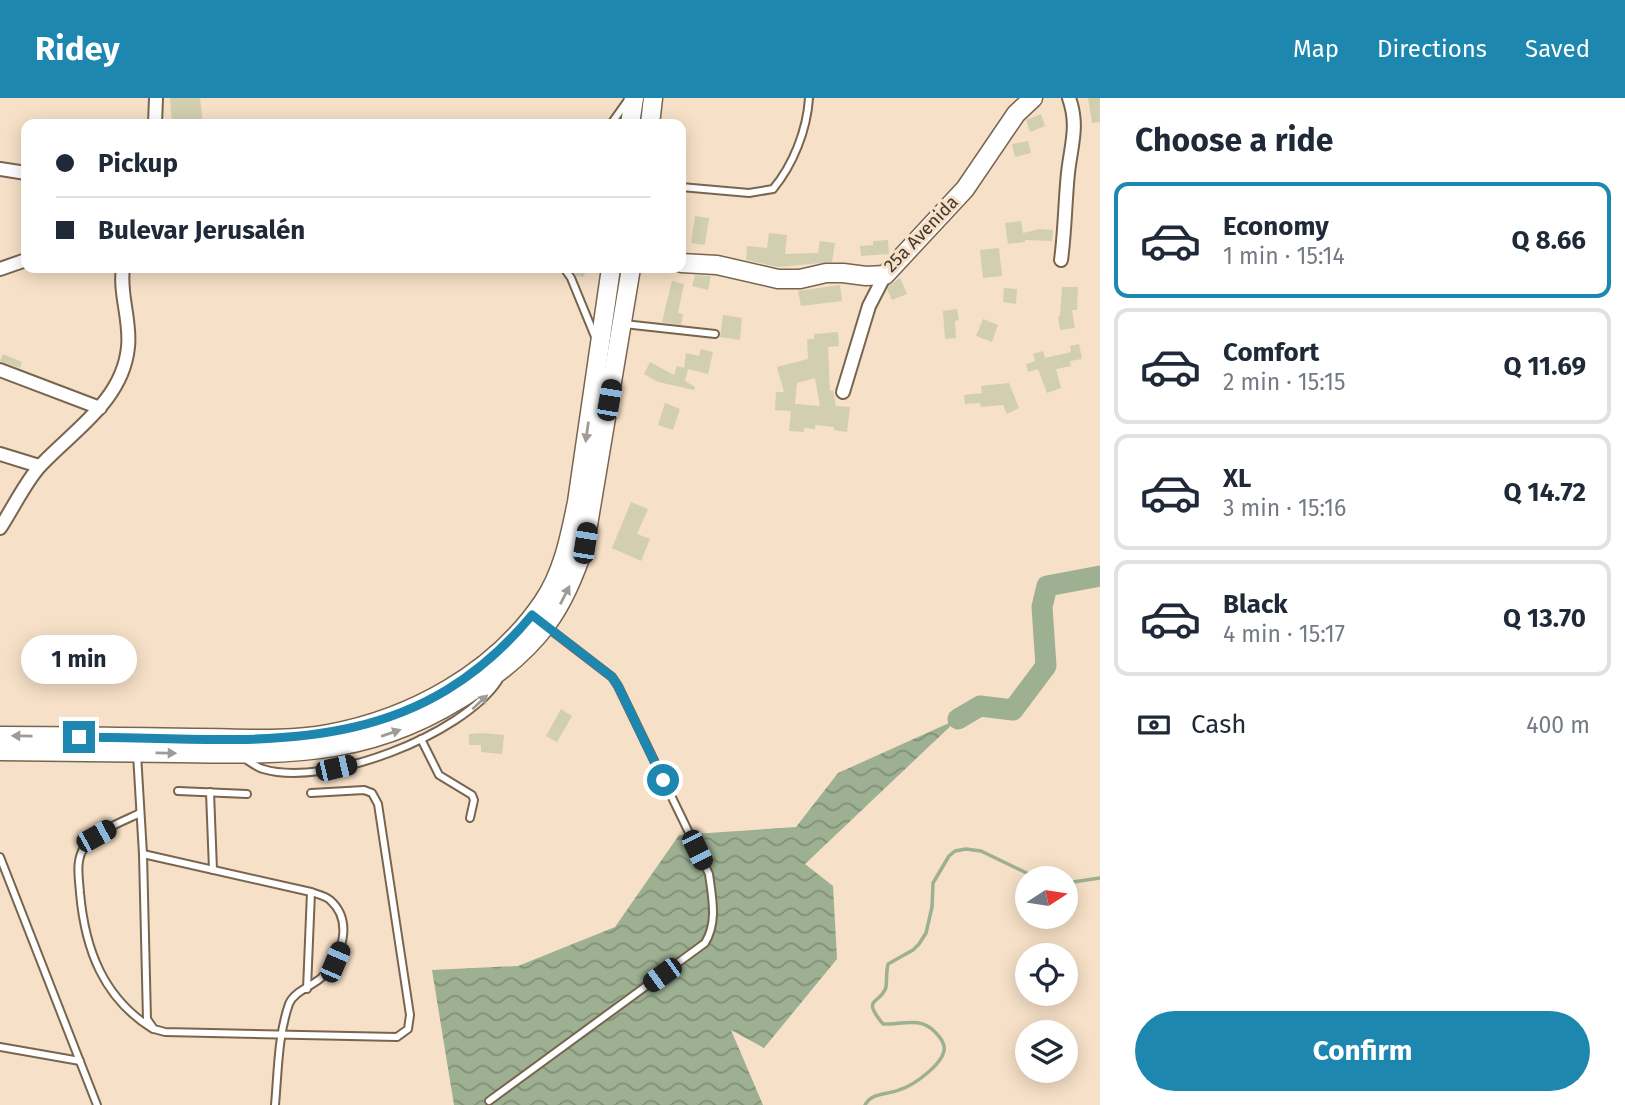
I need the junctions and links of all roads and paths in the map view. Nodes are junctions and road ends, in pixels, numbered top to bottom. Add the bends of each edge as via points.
1 (156, 98) edge
2 (632, 98) edge
3 (653, 98) edge
4 (809, 98) edge
5 (1033, 98) edge
6 (1069, 98) edge
7 (155, 119) edge
8 (615, 119) edge
9 (630, 119) edge
10 (651, 119) edge
11 (0, 169) edge
12 (21, 172) edge
13 (686, 187) edge
14 (1061, 260) dead end
15 (21, 262) edge
16 (686, 263) edge
17 (0, 269) edge
18 (122, 273) edge
19 (568, 273) edge
20 (610, 273) edge
21 (630, 273) edge
22 (885, 275) junction
23 (622, 324) junction
24 (715, 334) dead end
25 (599, 347) junction
26 (0, 370) edge
27 (844, 392) dead end
28 (100, 408) junction
29 (0, 454) edge
30 (39, 466) junction
31 (0, 528) edge
32 (539, 621) junction
33 (506, 668) junction
34 (0, 736) edge
35 (421, 739) junction
36 (0, 751) edge
37 (136, 752) junction
38 (236, 754) junction
39 (178, 791) dead end
40 (210, 792) junction
41 (311, 793) dead end
42 (247, 794) dead end
43 (140, 813) junction
44 (470, 818) dead end
45 (143, 854) junction
46 (0, 857) edge
47 (213, 870) junction
48 (311, 892) junction
49 (307, 989) junction
50 (154, 1029) junction
51 (282, 1033) junction
52 (0, 1047) edge
53 (80, 1061) junction
54 (489, 1101) dead end
55 (97, 1105) edge
56 (275, 1105) edge

1 - 7 street
2 - 8 lane
2 - 9 main road
3 - 10 main road
4 - 13 lane via 794,154 773,189 749,193
5 - 22 main road, 25a Avenida via 1016,114 964,189
6 - 14 street via 1075,115 1074,136
11 - 12 street
15 - 17 street
16 - 22 main road, 25a Avenida via 717,265 778,279 843,273
18 - 28 street via 128,347 122,371
19 - 25 lane
20 - 25 main road
21 - 23 main road
22 - 27 street via 869,306
23 - 24 lane
32 -> 23 main road via 568,592 585,543
25 -> 32 main road via 569,541
26 - 28 street
28 - 30 street
29 - 30 street
30 - 31 street
32 - 33 main road via 538,638
32 -> 34 main road via 446,690 399,714 352,729 262,739
32 - 54 lane via 618,686 709,874 712,929 705,943
35 -> 33 lane via 466,715
38 -> 33 main road via 307,752 378,738 426,719
35 - 38 lane via 380,757 308,772 262,769
35 - 44 lane via 439,775 472,795
36 - 37 main road
37 -> 38 main road
37 - 43 lane
39 - 40 lane
40 - 42 lane
40 - 47 lane
41 - 51 lane via 364,790 372,793 377,804 410,1015 408,1029 397,1037
43 - 45 lane
43 - 50 lane via 85,845 78,865 83,925 94,962 132,1016
45 - 47 lane
45 - 50 lane via 147,1019
46 - 53 lane
47 - 48 lane
48 - 49 lane
48 - 49 lane via 330,900 341,915 344,931 335,962
49 - 51 lane via 291,999
50 - 51 lane
51 - 56 lane
52 - 53 lane
53 - 55 lane

